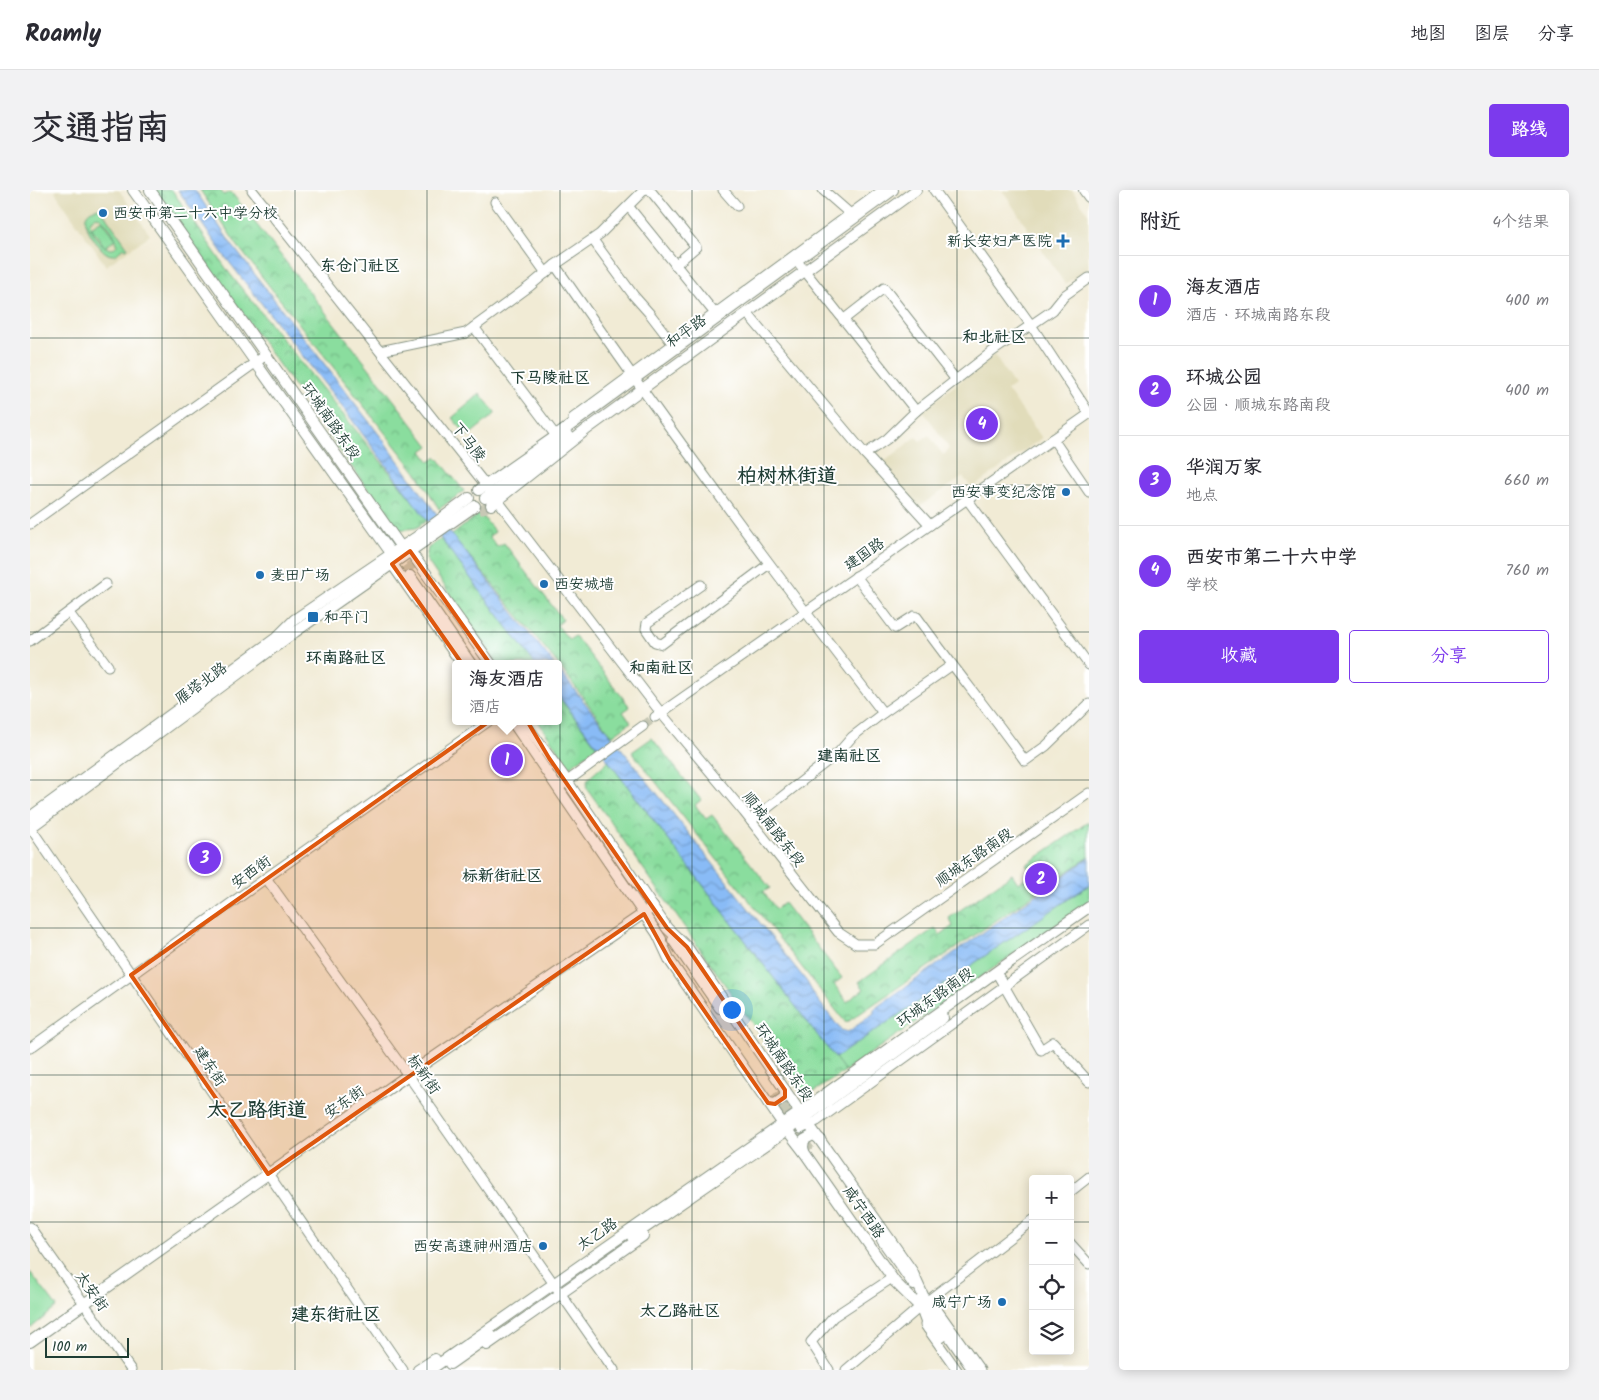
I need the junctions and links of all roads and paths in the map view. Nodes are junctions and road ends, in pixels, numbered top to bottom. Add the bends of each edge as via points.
1 (133, 190) edge
2 (150, 190) edge
3 (252, 190) edge
4 (644, 190) edge
5 (650, 190) edge
6 (723, 190) edge
7 (823, 190) edge
8 (883, 190) edge
9 (893, 190) edge
10 (905, 190) edge
11 (916, 190) edge
12 (934, 190) edge
13 (1084, 190) edge
14 (1089, 197) edge
15 (495, 202) dead end
16 (737, 206) dead end
17 (629, 207) junction
18 (853, 216) junction
19 (592, 240) junction
20 (555, 265) junction
21 (675, 265) junction
22 (801, 266) junction
23 (546, 273) junction
24 (1089, 278) edge
25 (747, 313) junction
26 (716, 316) junction
27 (843, 320) junction
28 (1031, 325) junction
29 (474, 327) junction
30 (675, 346) junction
31 (380, 351) junction
32 (266, 355) junction
33 (255, 362) junction
34 (956, 380) junction
35 (636, 382) junction
36 (916, 411) junction
37 (1089, 413) edge
38 (553, 437) junction
39 (1053, 439) junction
40 (865, 454) junction
41 (1089, 492) edge
42 (488, 495) junction
43 (967, 499) junction
44 (474, 505) joint
45 (453, 515) junction
46 (30, 524) edge
47 (930, 525) junction
48 (406, 549) junction
49 (391, 553) junction
50 (392, 564) junction
51 (769, 564) junction
52 (856, 576) junction
53 (106, 584) dead end
54 (701, 585) dead end
55 (805, 612) junction
56 (69, 613) junction
57 (30, 641) edge
58 (459, 660) edge
59 (468, 660) edge
60 (479, 660) edge
61 (488, 660) edge
62 (952, 665) junction
63 (1089, 665) edge
64 (108, 666) dead end
65 (1089, 704) edge
66 (883, 713) junction
67 (658, 715) junction
68 (483, 725) edge
69 (508, 725) edge
70 (515, 725) edge
71 (525, 725) edge
72 (530, 725) edge
73 (643, 726) tunnel mouth
74 (546, 762) junction
75 (562, 784) junction
76 (1089, 793) edge
77 (30, 817) edge
78 (751, 821) junction
79 (30, 827) edge
80 (266, 878) junction
81 (653, 907) junction
82 (1089, 907) edge
83 (644, 914) junction
84 (1089, 915) edge
85 (1089, 925) edge
86 (875, 944) joint
87 (131, 975) junction
88 (1002, 982) junction
89 (30, 1048) edge
90 (408, 1075) junction
91 (1089, 1082) edge
92 (776, 1095) junction
93 (804, 1121) junction
94 (786, 1130) junction
95 (813, 1146) junction
96 (268, 1174) junction
97 (1089, 1177) edge
98 (1074, 1189) edge
99 (1029, 1223) edge
100 (30, 1228) edge
101 (1074, 1247) edge
102 (1089, 1264) edge
103 (894, 1280) junction
104 (556, 1285) junction
105 (84, 1303) junction
106 (923, 1305) junction
107 (30, 1342) edge
108 (131, 1370) edge
109 (403, 1370) edge
110 (418, 1370) edge
111 (430, 1370) edge
112 (441, 1370) edge
113 (451, 1370) edge
114 (614, 1370) edge
115 (829, 1370) edge
116 (846, 1370) edge
117 (957, 1370) edge
118 (965, 1370) edge
119 (973, 1370) edge
120 (980, 1370) edge

1 - 33 main road, 环城南路东段
2 - 32 main road, 环城南路东段
3 - 31 street, 下马陵
4 - 17 street
5 - 21 street via 696,247
6 - 16 street
7 - 18 street
8 - 18 street
9 - 18 main road, 和平路
10 - 22 main road, 和平路
11 - 22 main road
12 - 28 street
13 - 14 main road
15 - 23 street
17 - 19 street
17 - 21 street
18 - 22 main road, 和平路
18 - 26 street
19 - 20 street
19 - 30 street
20 - 23 street
20 - 35 street
21 - 26 street
22 - 25 main road
22 - 26 main road, 和平路
22 - 27 street
22 - 35 main road, 和平路
23 - 29 street
24 - 28 street
25 - 35 main road
25 - 40 street
26 - 30 main road, 和平路
27 - 34 street via 884,288
27 - 36 street
28 - 34 street
28 - 37 street
29 - 31 street via 466,333
29 - 38 street
30 - 35 main road, 和平路
31 - 42 street, 下马陵
32 - 33 street
32 - 48 main road, 环城南路东段
33 - 46 street
33 - 49 main road, 环城南路东段
34 - 36 street
35 - 38 main road, 和平路
35 - 42 main road, 和平路
35 - 51 street
36 - 40 street
37 - 39 street, 建国路
38 - 42 main road, 和平路
39 - 41 street
39 - 43 street, 建国路
40 - 47 street
42 - 67 street, 下马陵
43 - 47 street, 建国路
43 - 63 street
44 - 45 main road
44 - 45 street
45 - 48 main road
47 - 52 street, 建国路
48 - 49 main road
48 - 50 main road, 雁塔北路
48 - 61 main road, 环城南路东段
49 - 50 main road
49 - 77 main road, 雁塔北路 via 294,620 276,638
50 - 58 main road
50 - 79 main road, 雁塔北路
51 - 54 street via 662,644 655,642 646,629 647,623
51 - 55 street
52 - 55 street, 建国路
52 - 62 street via 895,628 917,617
53 - 56 street
55 - 66 street
55 - 67 street, 建国路
56 - 57 street
56 - 64 street
59 - 60 main road via 414,574
62 - 65 street via 1025,761 1046,746
62 - 66 street
66 - 78 street via 852,737 840,752
67 - 78 street, 顺城南路东段
68 - 80 street, 安西街
69 - 74 main road, 环城南路东段
70 - 74 main road, 环城南路东段
71 - 74 main road, 环城南路东段
72 - 74 main road, 环城南路东段
73 - 75 street
74 - 75 main road, 环城南路东段
75 - 81 main road, 环城南路东段
75 - 83 main road, 环城南路东段
76 - 86 street, 顺城东路南段
78 - 86 street, 顺城南路东段 via 838,932 856,944
79 - 87 street, 建东街
80 - 87 street, 安西街
80 - 90 street, 标新街
81 - 83 main road, 安东街
81 - 92 main road, 环城南路东段 via 667,928 687,948
82 - 93 main road, 环城东路南段 via 1000,969
83 - 90 main road, 安东街
83 - 92 main road, 环城南路东段 via 670,961
84 - 88 main road, 环城东路南段
85 - 88 street
87 - 89 street, 安西街
87 - 96 street, 建东街
88 - 91 street via 1041,1050 1053,1042
88 - 93 main road, 环城东路南段
90 - 96 main road, 安东街
90 - 104 street, 标新街
92 - 93 main road, 环城南路东段
92 - 94 main road, 环城南路东段
93 - 94 main road
93 - 94 main road
93 - 95 main road, 咸宁西路
94 - 95 main road, 咸宁西路
94 - 104 main road, 太乙路
95 - 103 main road, 咸宁西路
95 - 106 main road, 咸宁西路
95 - 106 main road, 咸宁西路 via 912,1271
96 - 105 main road, 安东街
96 - 109 street, 建东街
97 - 98 street
99 - 106 street
100 - 105 street, 太安街
101 - 102 street
103 - 106 main road, 咸宁西路
103 - 115 street via 833,1317 811,1342
104 - 110 main road
104 - 111 main road, 太乙路
104 - 112 main road, 太乙路
104 - 113 main road
104 - 114 street, 标新街
105 - 107 main road, 安东街
105 - 108 street, 太安街
106 - 116 street
106 - 117 street via 928,1329
106 - 118 main road, 咸宁西路
106 - 119 main road, 咸宁西路
106 - 120 street via 941,1316

